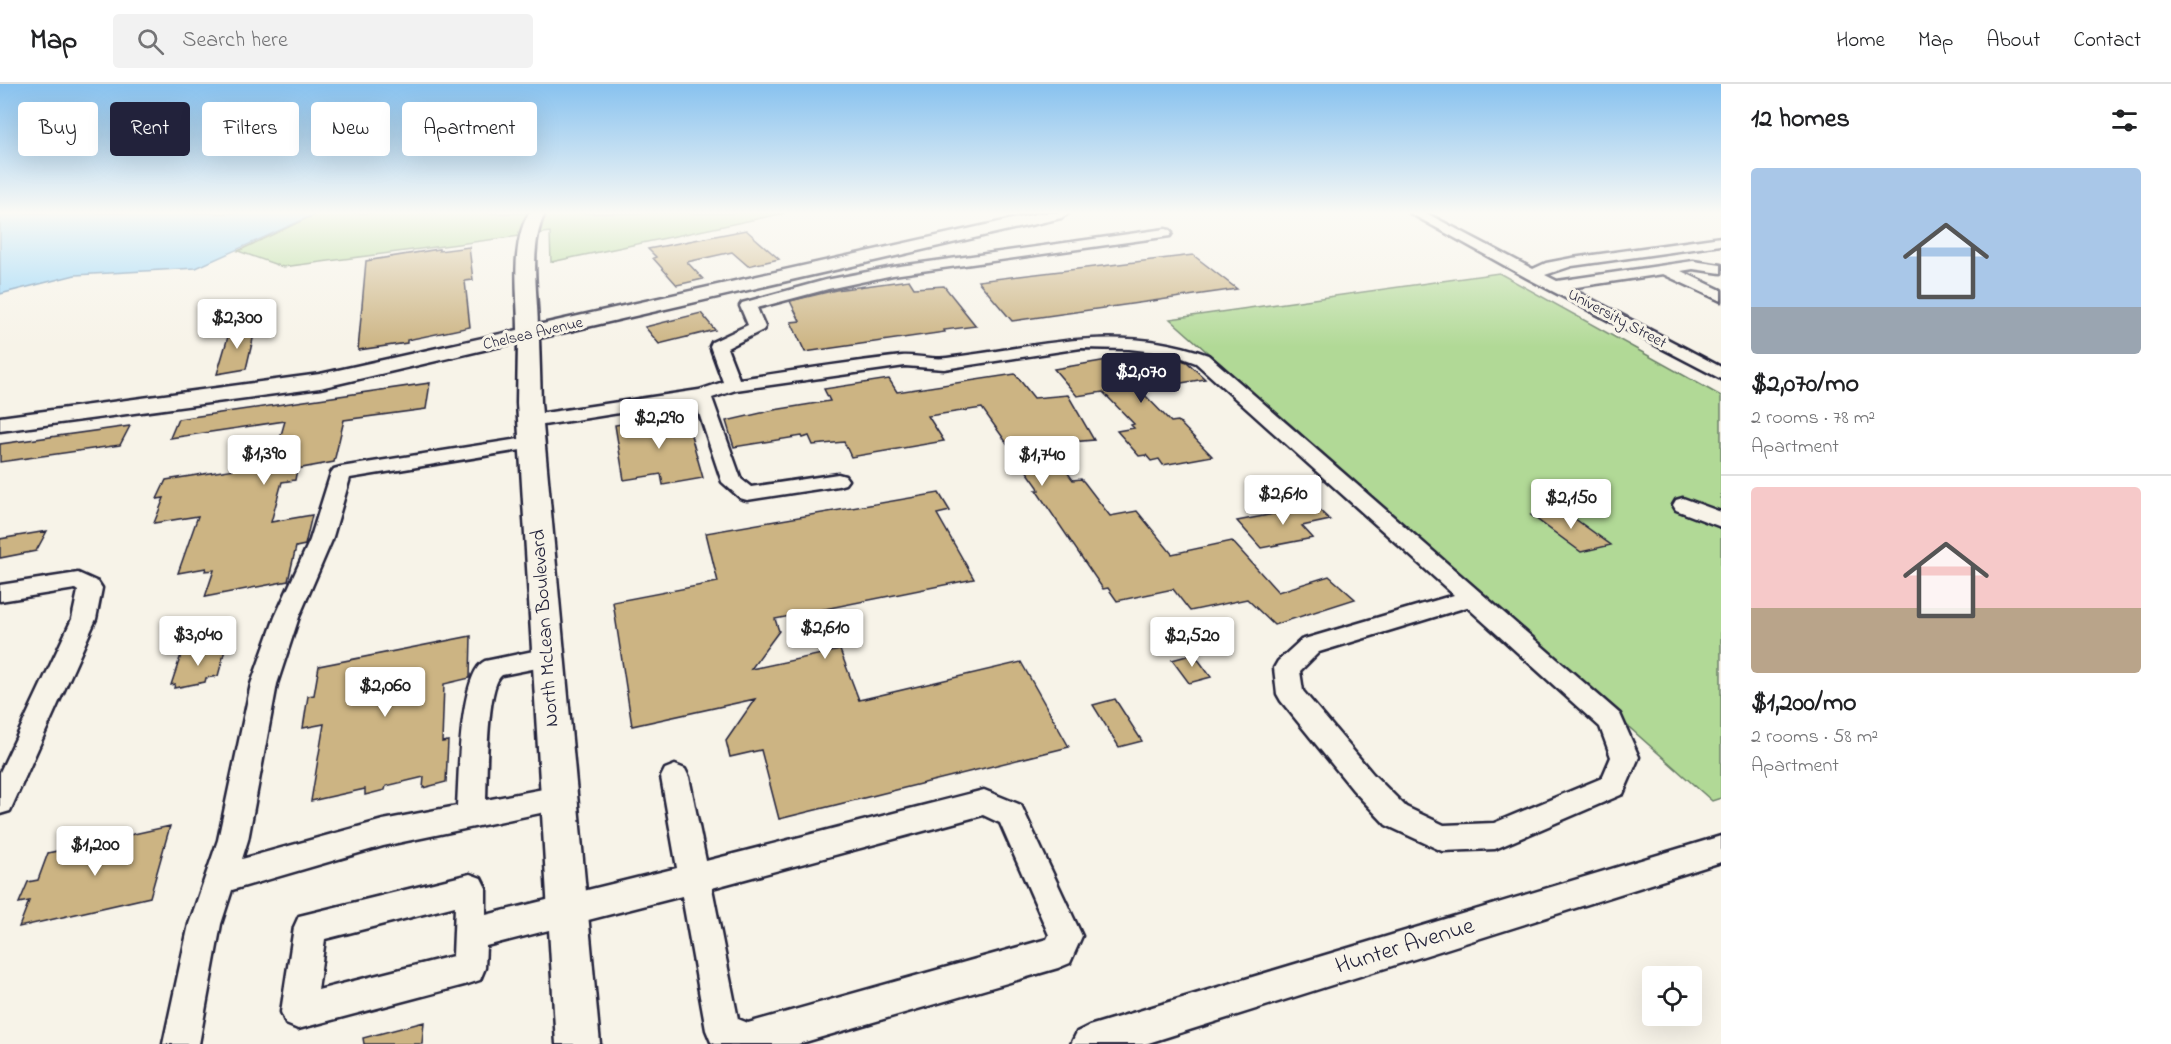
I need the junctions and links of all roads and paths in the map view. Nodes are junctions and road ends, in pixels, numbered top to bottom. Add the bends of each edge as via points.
1 (527, 258) edge
2 (866, 258) edge
3 (992, 258) edge
4 (1500, 258) edge
5 (1602, 258) edge
6 (1665, 269) junction
7 (1721, 269) edge
8 (1532, 275) junction
9 (1553, 286) junction
10 (1721, 296) edge
11 (529, 335) junction
12 (1721, 374) edge
13 (733, 385) junction
14 (702, 395) junction
15 (0, 424) edge
16 (531, 432) junction
17 (838, 480) dead end
18 (1683, 505) dead end
19 (1721, 520) edge
20 (0, 593) edge
21 (1471, 598) junction
22 (548, 657) junction
23 (675, 777) dead end
24 (559, 798) junction
25 (0, 802) edge
26 (471, 815) junction
27 (1721, 849) edge
28 (695, 878) junction
29 (220, 879) junction
30 (568, 911) junction
31 (471, 934) junction
32 (1108, 1041) edge
33 (181, 1044) edge
34 (578, 1044) edge

1 - 11 main road, North McLean Boulevard
2 - 11 main road, Chelsea Avenue
3 - 13 street via 826,285 748,306 757,327 718,346
4 - 8 street, University Street
5 - 8 street via 1551,266
6 - 7 street via 1693,265
6 - 9 street
6 - 10 street
8 - 9 street, University Street
9 - 12 street, University Street
11 - 15 main road, Chelsea Avenue via 320,381
11 - 16 main road, North McLean Boulevard
13 - 14 street
13 - 21 street via 905,361 944,364 1081,344 1175,349 1202,359
14 - 16 street
14 - 17 street via 732,482 747,494
16 - 22 main road, North McLean Boulevard
16 - 29 street via 341,473 321,540 286,616 264,684 233,840
18 - 19 street
20 - 25 street via 78,581 90,588 84,619
21 - 21 street via 1611,721 1625,758 1613,786 1495,836 1442,838 1396,816 1363,782 1290,694 1287,668 1310,646
22 - 24 main road, North McLean Boulevard
22 - 26 street via 491,669 483,679
23 - 28 street
24 - 26 street
24 - 30 main road, North McLean Boulevard
26 - 29 street via 383,833
27 - 32 street, Hunter Avenue
28 - 28 street via 723,1030 748,1041 1058,952 1066,936 1011,814 984,802
28 - 30 street
29 - 33 street via 205,924
30 - 31 street
30 - 34 main road, North McLean Boulevard
31 - 31 street via 470,888 310,927 298,1012 468,968

